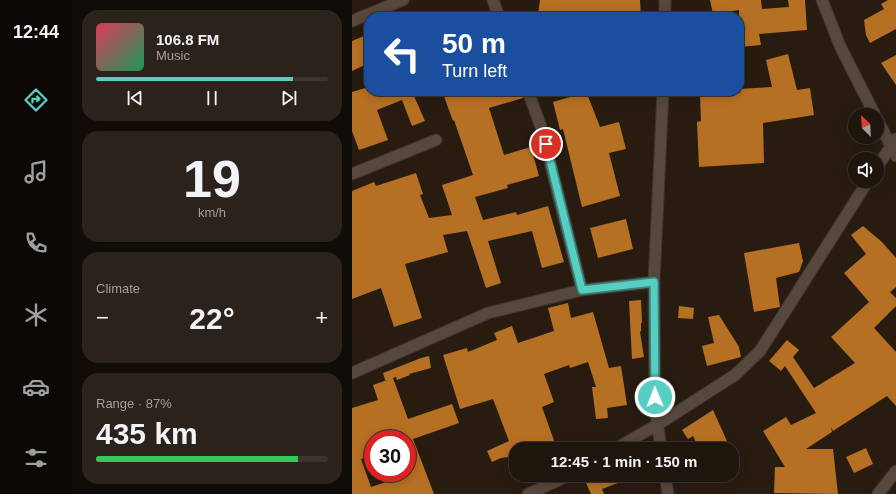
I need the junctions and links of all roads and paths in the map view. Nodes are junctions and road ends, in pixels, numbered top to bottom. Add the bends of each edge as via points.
1 (404, 0) edge
2 (493, 0) edge
3 (665, 0) edge
4 (822, 0) edge
5 (374, 12) edge
6 (497, 12) edge
7 (665, 12) edge
8 (364, 16) edge
9 (352, 21) edge
10 (530, 96) edge
11 (663, 96) edge
12 (871, 108) edge
13 (884, 131) edge
14 (436, 140) dead end
15 (894, 147) edge
16 (884, 159) edge
17 (352, 174) edge
18 (864, 188) edge
19 (654, 282) junction
20 (582, 290) junction
21 (352, 373) edge
22 (657, 425) junction
23 (628, 442) edge
24 (660, 442) edge
25 (896, 471) edge
26 (555, 482) edge
27 (666, 482) edge
28 (528, 494) edge
29 (668, 494) edge
30 (878, 494) edge

1 - 5 street
2 - 6 street
3 - 7 street
4 - 12 street via 840,46
8 - 9 street
10 - 20 street via 542,130
11 - 19 street
13 - 15 street
14 - 17 street
15 - 16 street
18 - 22 street via 760,352 735,375
19 - 20 street
19 - 22 street via 654,389
20 - 21 street via 488,314
22 - 23 street
22 - 24 street
25 - 30 street
26 - 28 street
27 - 29 street

